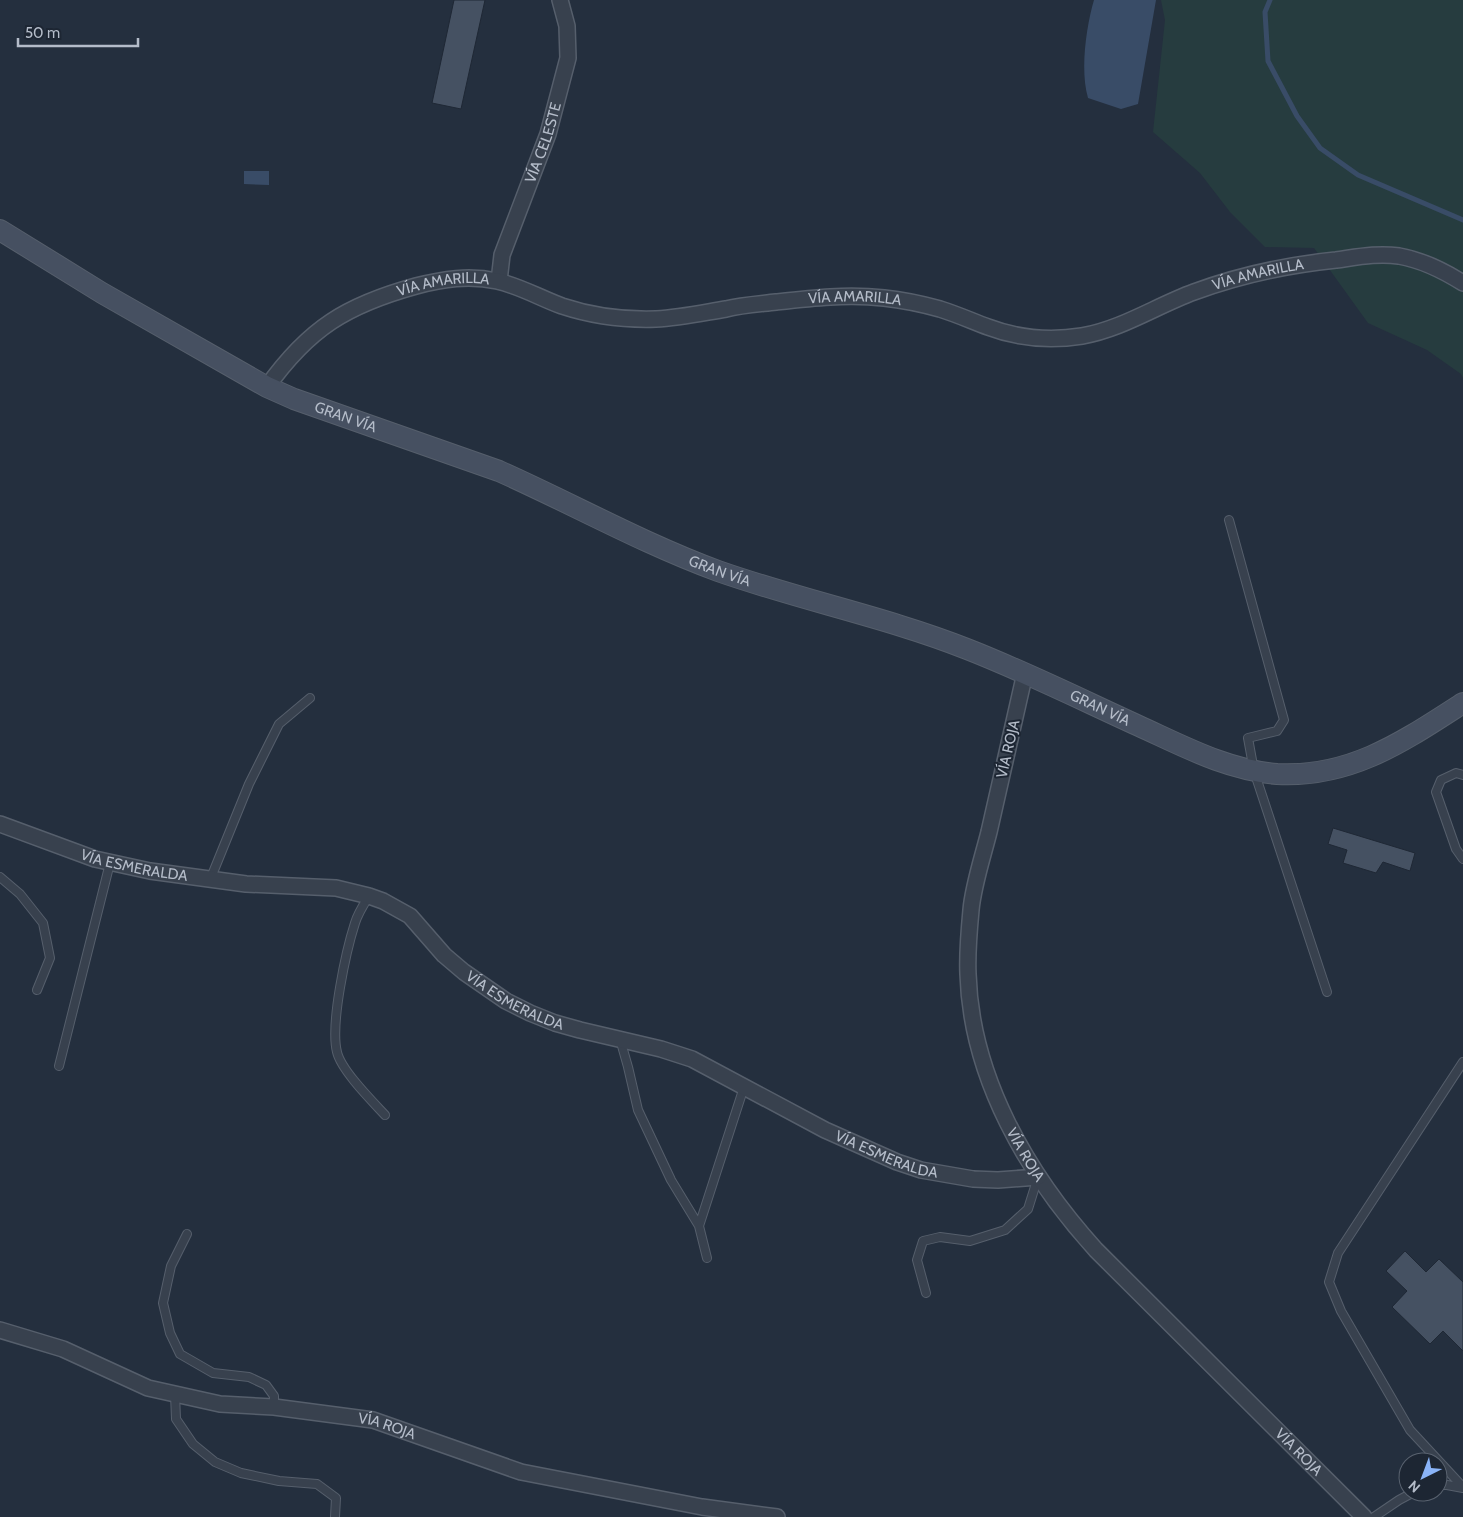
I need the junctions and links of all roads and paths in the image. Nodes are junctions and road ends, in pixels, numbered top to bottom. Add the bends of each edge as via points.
1 (560, 0) edge
2 (0, 230) edge
3 (500, 281) junction
4 (1463, 283) edge
5 (267, 387) junction
6 (1229, 520) dead end
7 (1025, 673) junction
8 (310, 698) dead end
9 (1463, 703) edge
10 (1254, 771) junction
11 (1463, 775) edge
12 (0, 824) edge
13 (1463, 859) edge
14 (110, 863) junction
15 (0, 877) edge
16 (210, 880) junction
17 (369, 896) junction
18 (36, 990) dead end
19 (1327, 992) dead end
20 (620, 1039) junction
21 (1463, 1062) edge
22 (59, 1066) dead end
23 (744, 1087) junction
24 (385, 1115) dead end
25 (1038, 1177) junction
26 (698, 1226) junction
27 (187, 1234) dead end
28 (707, 1258) dead end
29 (926, 1293) dead end
30 (0, 1330) edge
31 (175, 1394) junction
32 (274, 1407) junction
33 (1448, 1485) edge
34 (1463, 1488) edge
35 (1398, 1501) edge
36 (721, 1513) edge
37 (336, 1517) edge
38 (777, 1517) edge
39 (1364, 1517) edge
40 (1374, 1517) edge

1 - 3 street, VÍA CELESTE via 567,26 568,58 548,134 502,255
2 - 5 main road, GRAN VÍA via 102,293
3 - 4 street, VÍA AMARILLA via 565,307 608,316 679,317 824,296 854,296 912,302 1006,333 1044,338 1102,331 1194,292 1248,275 1376,254 1402,256 1430,265
3 - 5 street, VÍA AMARILLA via 449,278 396,291 359,305 309,338
5 - 7 main road, GRAN VÍA via 499,472 671,553 767,587 965,648
6 - 10 lane via 1284,720 1277,731 1248,738
7 - 10 main road, GRAN VÍA via 1202,754
7 - 25 street, VÍA ROJA via 971,907 968,974 974,1026 982,1058 1006,1119
8 - 16 lane via 279,724 248,784
9 - 10 main road, GRAN VÍA via 1400,742 1340,768 1276,774
10 - 19 lane
11 - 13 lane via 1456,773 1441,780 1436,792 1456,849
12 - 14 street, VÍA ESMERALDA
14 - 16 street, VÍA ESMERALDA
14 - 22 lane
15 - 18 lane via 20,894 44,924 50,958
16 - 17 street, VÍA ESMERALDA via 336,888
17 - 20 street, VÍA ESMERALDA via 410,916 464,972 506,1001 555,1023
17 - 24 lane via 355,922 344,970 336,1022 337,1052 352,1079
20 - 23 street, VÍA ESMERALDA via 692,1059
20 - 26 lane via 638,1110 671,1180
21 - 34 lane via 1338,1253 1329,1282 1341,1311 1410,1430
23 - 25 street, VÍA ESMERALDA via 833,1134 922,1170 973,1179
23 - 26 lane
25 - 29 lane via 1028,1209 1004,1230 970,1241 940,1237 923,1241 918,1260
25 - 39 street, VÍA ROJA via 1096,1250
26 - 28 lane
27 - 32 lane via 171,1266 163,1303 170,1333 180,1354 213,1372 249,1377 266,1385 274,1396
30 - 31 street, VÍA ROJA via 63,1349 148,1388
31 - 32 street, VÍA ROJA via 220,1404
31 - 37 lane via 176,1418 193,1444 215,1462 251,1475 317,1484 336,1498
32 - 36 street, VÍA ROJA via 373,1420 521,1472
33 - 34 lane
35 - 40 lane
36 - 38 street, VÍA ROJA

